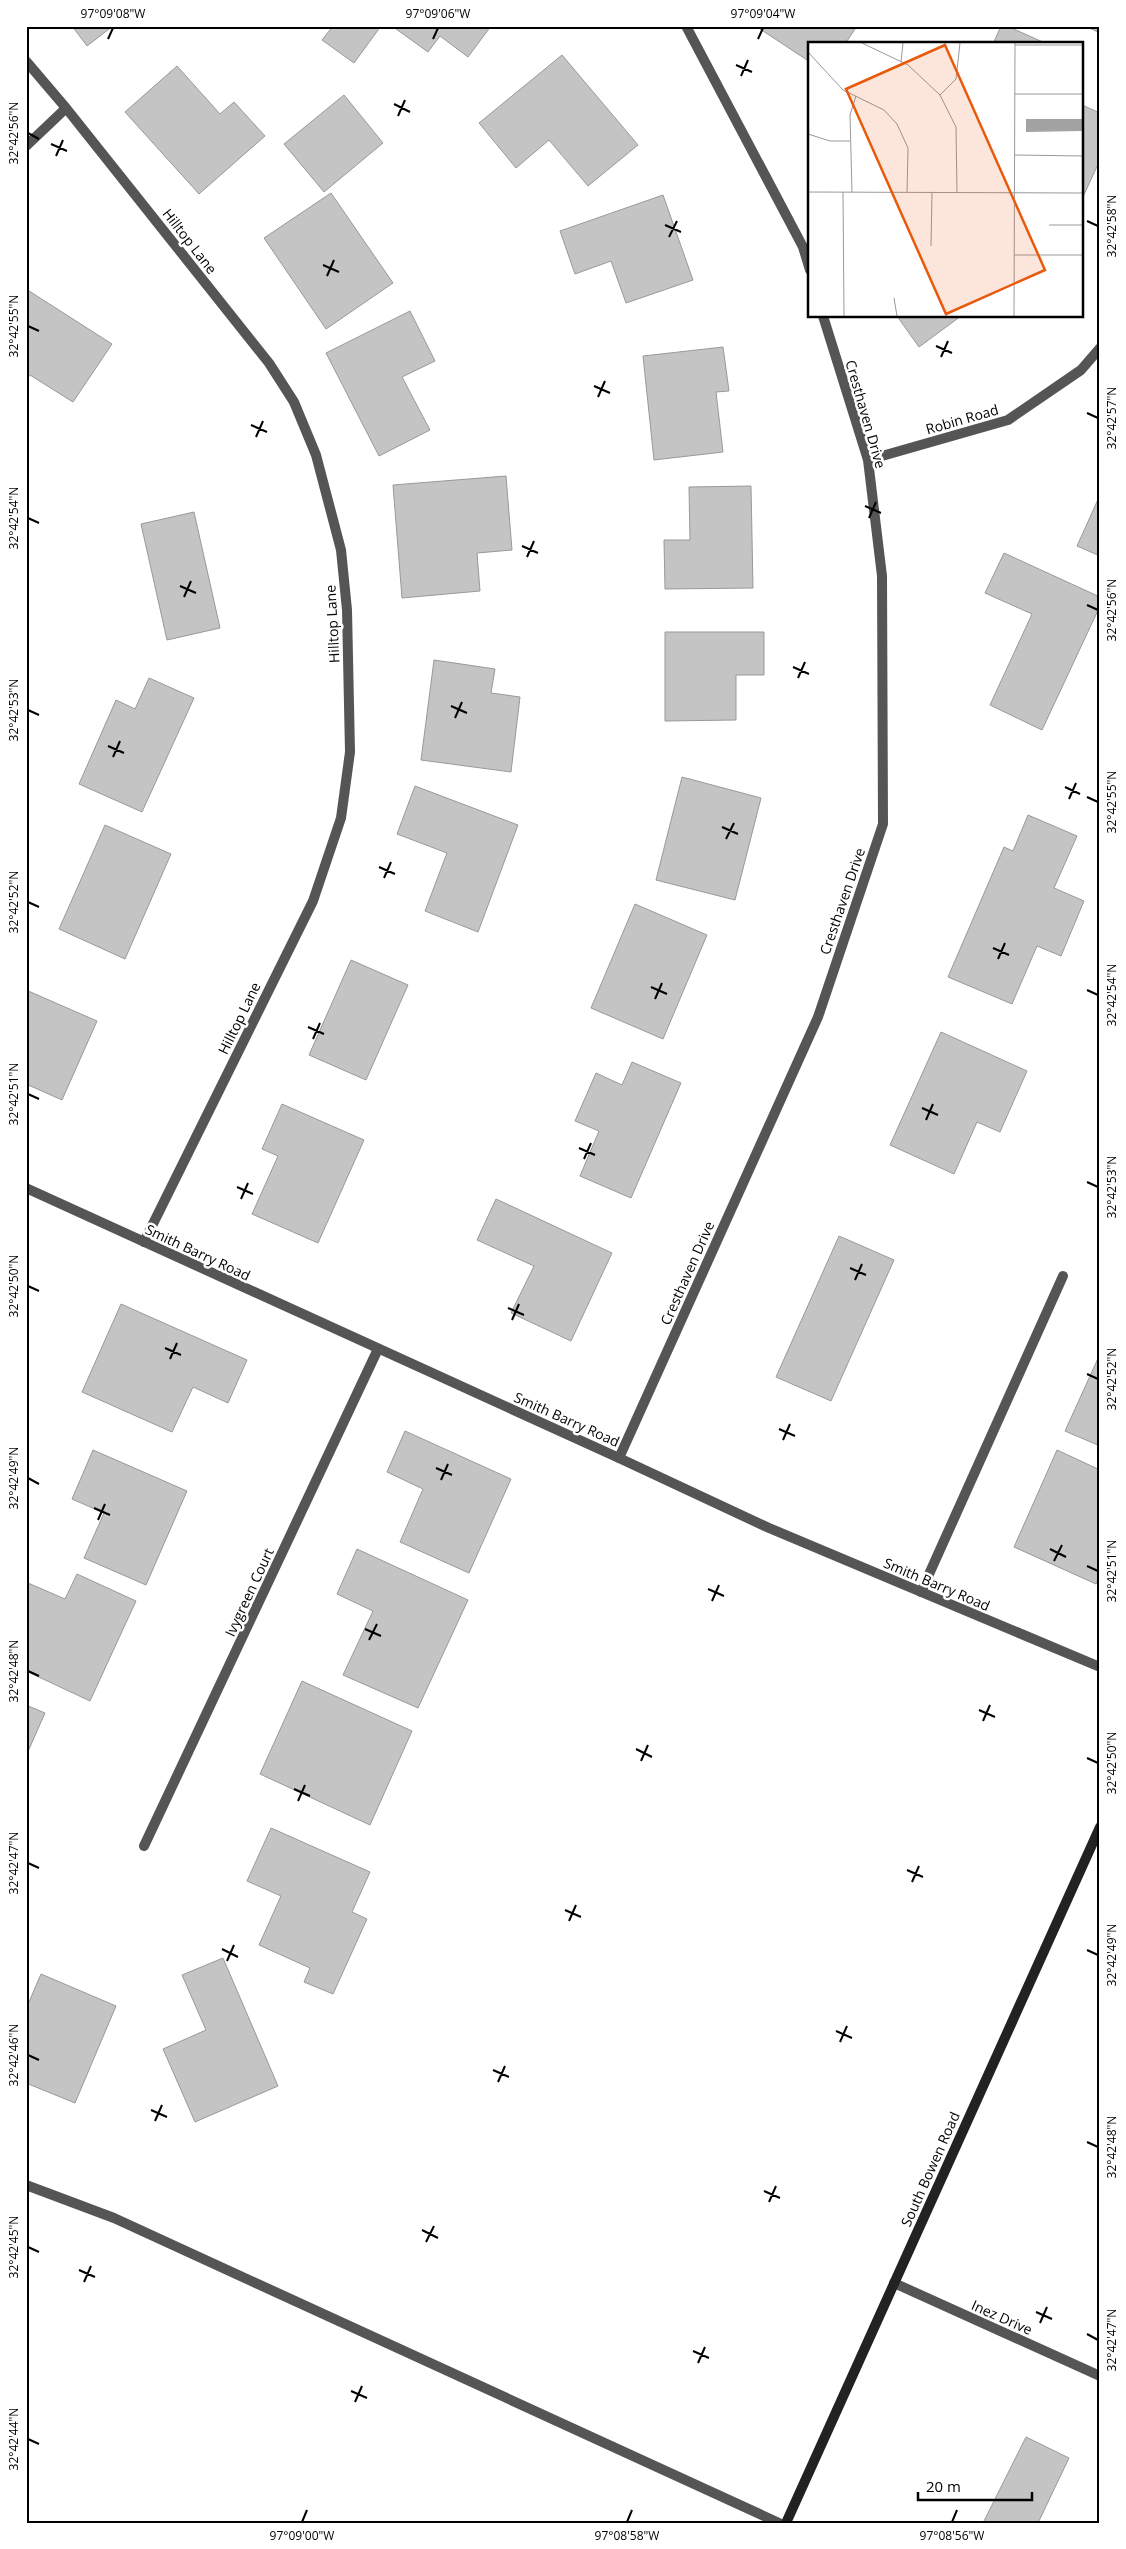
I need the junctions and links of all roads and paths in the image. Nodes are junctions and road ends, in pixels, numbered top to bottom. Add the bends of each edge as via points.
1 (686, 26) edge
2 (26, 61) edge
3 (66, 108) junction
4 (26, 146) edge
5 (808, 263) edge
6 (825, 318) edge
7 (1100, 348) edge
8 (868, 460) junction
9 (26, 1188) edge
10 (144, 1242) junction
11 (1063, 1276) dead end
12 (378, 1349) junction
13 (619, 1458) junction
14 (921, 1592) junction
15 (1100, 1667) edge
16 (1100, 1827) edge
17 (144, 1846) dead end
18 (27, 2184) edge
19 (894, 2284) junction
20 (1100, 2376) edge
21 (779, 2523) edge
22 (786, 2523) edge

1 - 5 street via 803,246
2 - 3 street, Hilltop Lane
3 - 4 street
3 - 10 street, Hilltop Lane via 269,363 294,402 316,454 341,550 347,610 350,752 341,818 313,901
6 - 8 street, Cresthaven Drive
7 - 8 street, Robin Road via 1081,370 1008,420
8 - 13 street, Cresthaven Drive via 882,576 883,824 818,1017
9 - 10 street, Smith Barry Road
10 - 12 street, Smith Barry Road
11 - 14 street
12 - 13 street, Smith Barry Road
12 - 17 street, Ivygreen Court
13 - 14 street, Smith Barry Road via 769,1528
14 - 15 street, Smith Barry Road
16 - 19 main road, South Bowen Road
18 - 21 street via 114,2218
19 - 20 street, Inez Drive
19 - 22 main road, South Bowen Road

